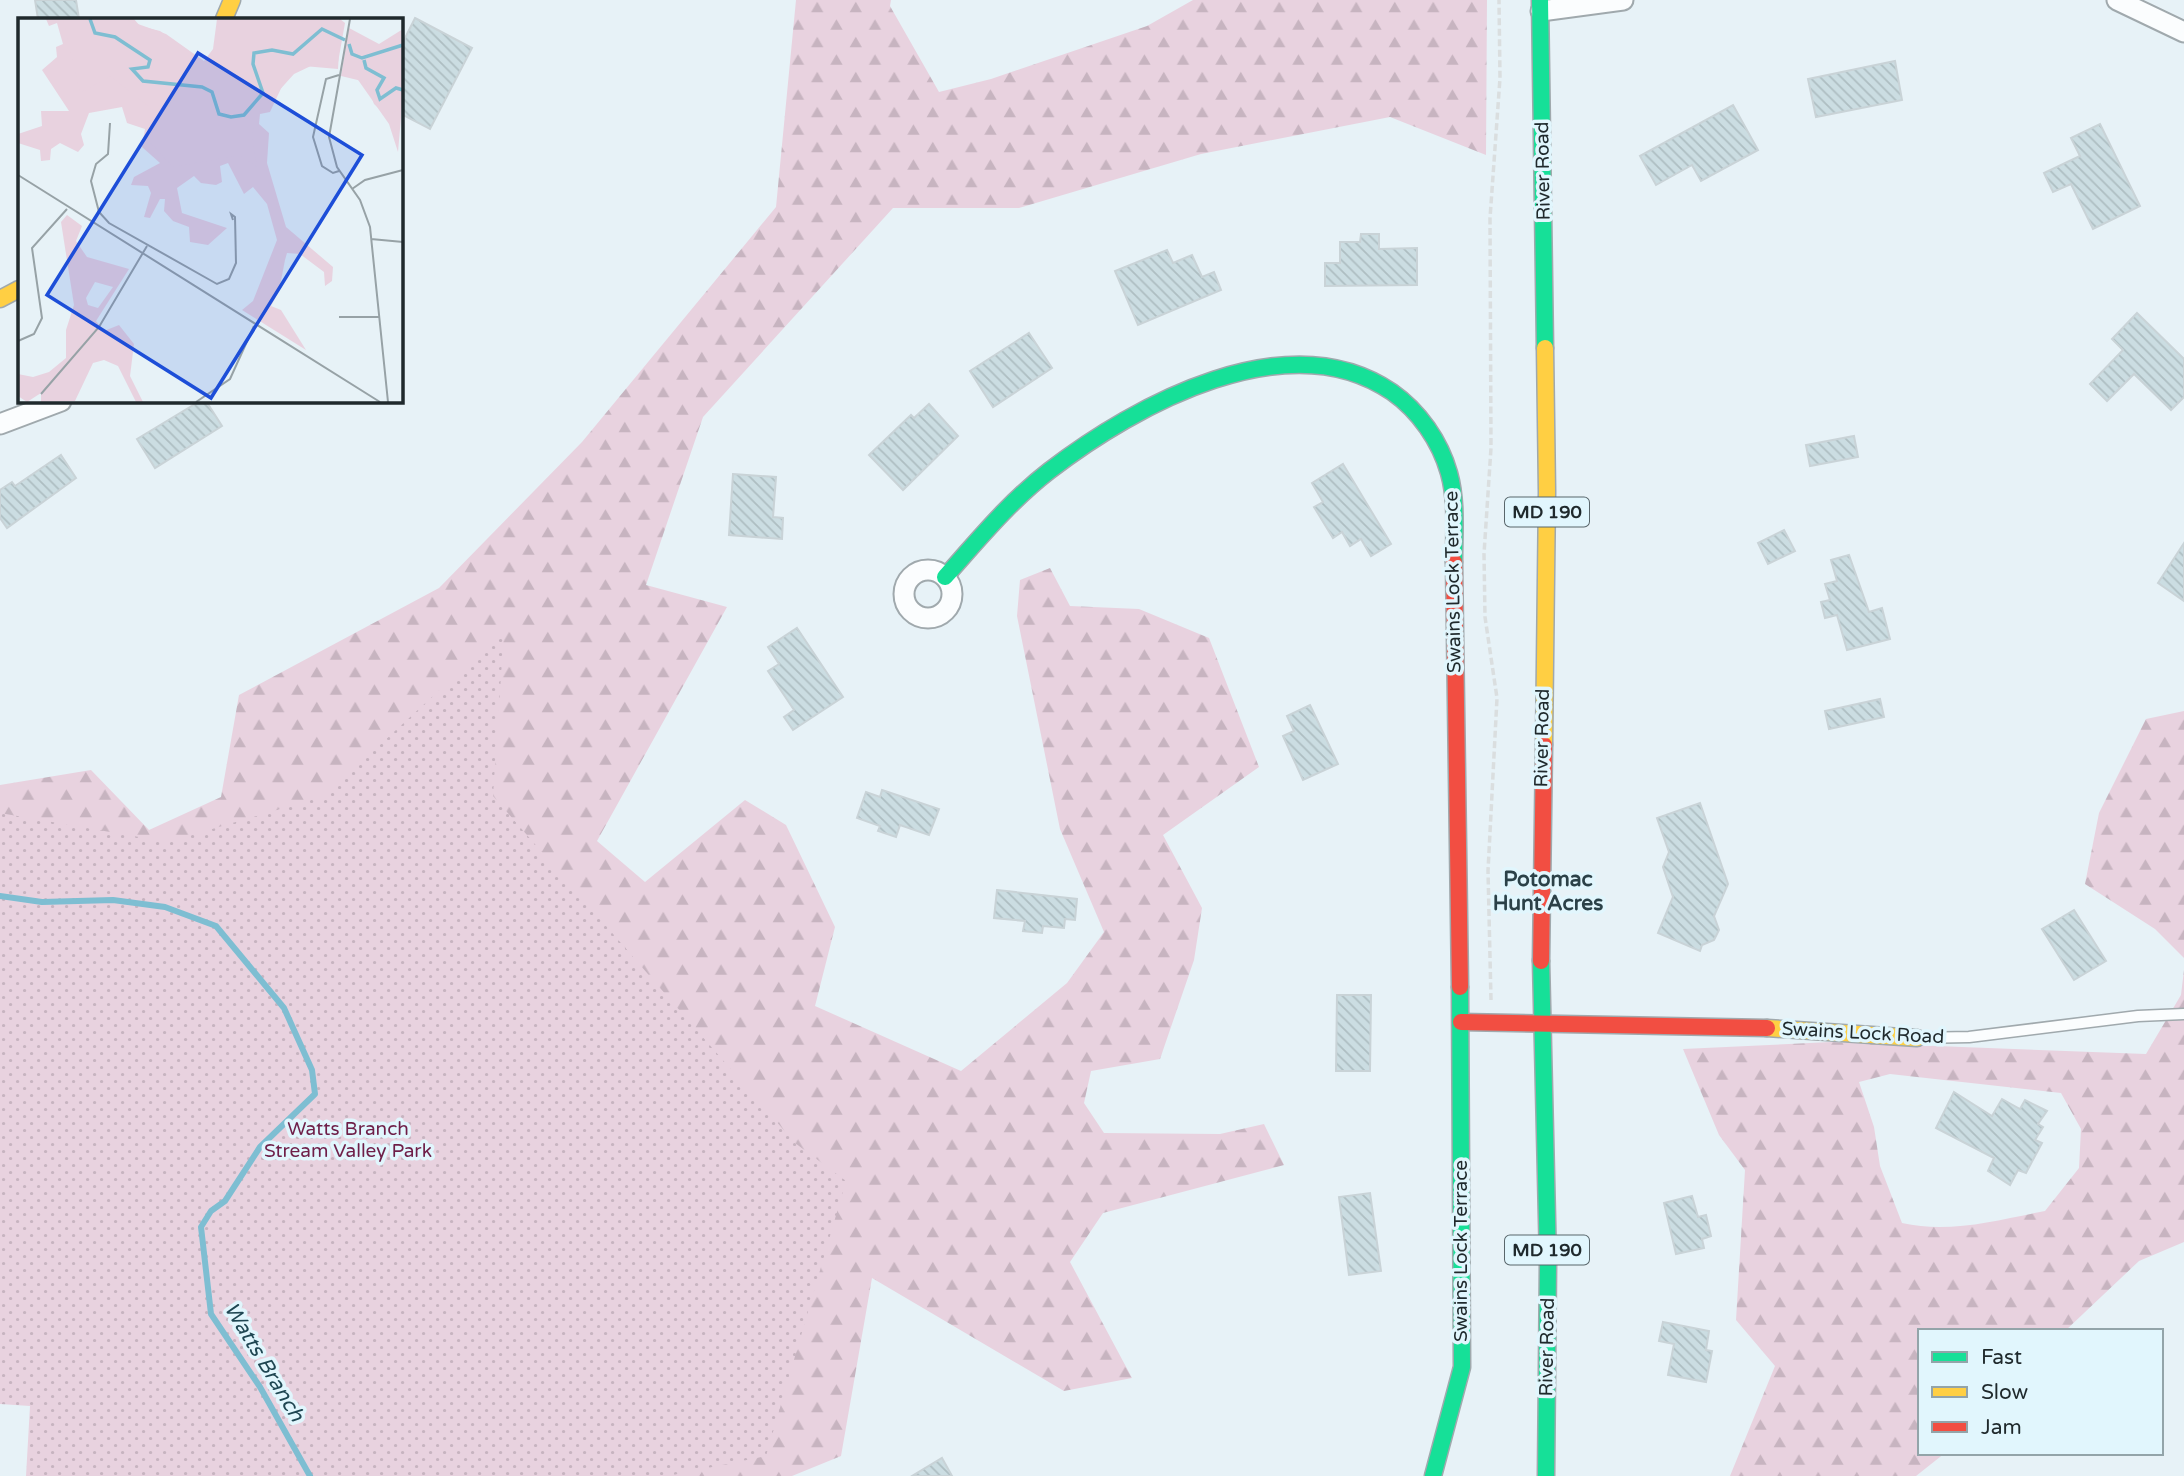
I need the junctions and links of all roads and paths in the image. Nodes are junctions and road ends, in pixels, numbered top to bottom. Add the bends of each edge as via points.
1 (232, 0) edge
2 (1499, 0) edge
3 (1623, 0) edge
4 (2117, 0) edge
5 (1541, 6) edge
6 (224, 18) edge
7 (2184, 32) edge
8 (18, 290) edge
9 (0, 299) edge
10 (58, 402) edge
11 (0, 424) edge
12 (945, 577) dead end
13 (2184, 1014) edge
14 (1461, 1022) junction
15 (1492, 1022) junction
16 (1540, 1024) junction
17 (1917, 1038) joint
18 (1433, 1476) edge
19 (1546, 1476) edge

1 - 6 street
2 - 15 path via 1500,78 1490,218 1491,448 1484,554 1485,617 1497,698 1488,884
3 - 5 street
4 - 7 street
5 - 16 street, River Road / MD 190 via 1547,492
8 - 9 street
10 - 11 street
12 - 14 street, Swains Lock Terrace via 1023,492 1073,455 1151,407 1212,382 1268,366 1303,362 1368,376 1402,397 1440,447 1452,489
13 - 17 lane, Swains Lock Road via 1969,1037
14 - 15 street
14 - 18 street, Swains Lock Terrace via 1462,1367
15 - 16 street
16 - 17 street, Swains Lock Road via 1767,1028
16 - 19 street, River Road / MD 190 via 1548,1262

